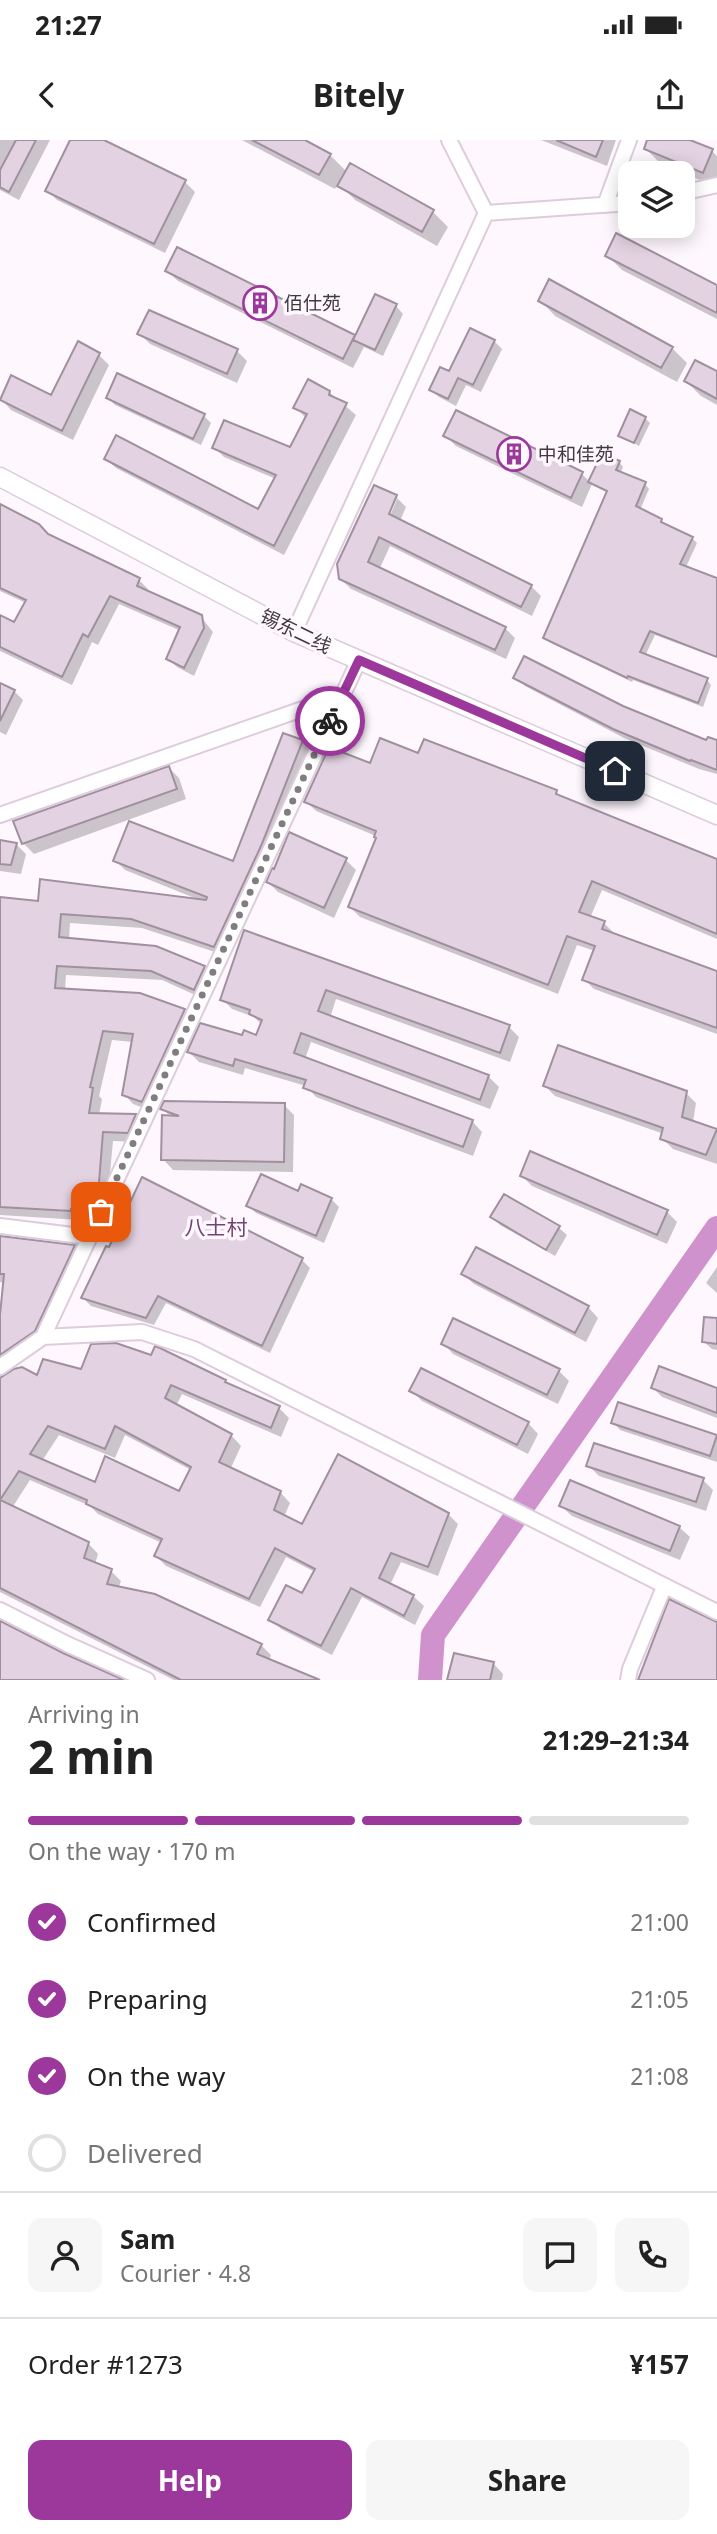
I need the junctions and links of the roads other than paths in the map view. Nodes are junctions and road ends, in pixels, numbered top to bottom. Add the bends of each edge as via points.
1 (449, 140) edge
2 (629, 140) edge
3 (717, 185) edge
4 (695, 190) edge
5 (618, 204) edge
6 (605, 205) junction
7 (486, 213) junction
8 (0, 477) edge
9 (294, 632) junction
10 (359, 660) junction
11 (337, 706) junction
12 (717, 815) edge
13 (0, 816) edge
14 (0, 1226) edge
15 (89, 1237) junction
16 (43, 1337) junction
17 (0, 1367) edge
18 (664, 1587) junction
19 (0, 1610) edge
20 (717, 1612) edge
21 (147, 1680) edge
22 (628, 1680) edge

1 - 7 street
2 - 6 street
3 - 4 street
5 - 6 street
6 - 7 street
7 - 9 street
8 - 9 main road, 锡东二线
9 - 10 main road, 锡东二线
10 - 11 street
10 - 12 main road, 锡东二线
11 - 13 street via 311,706
11 - 15 street
14 - 15 street
15 - 16 street
16 - 17 street
16 - 18 street via 142,1332 194,1349
18 - 20 street
18 - 22 street
19 - 21 street

